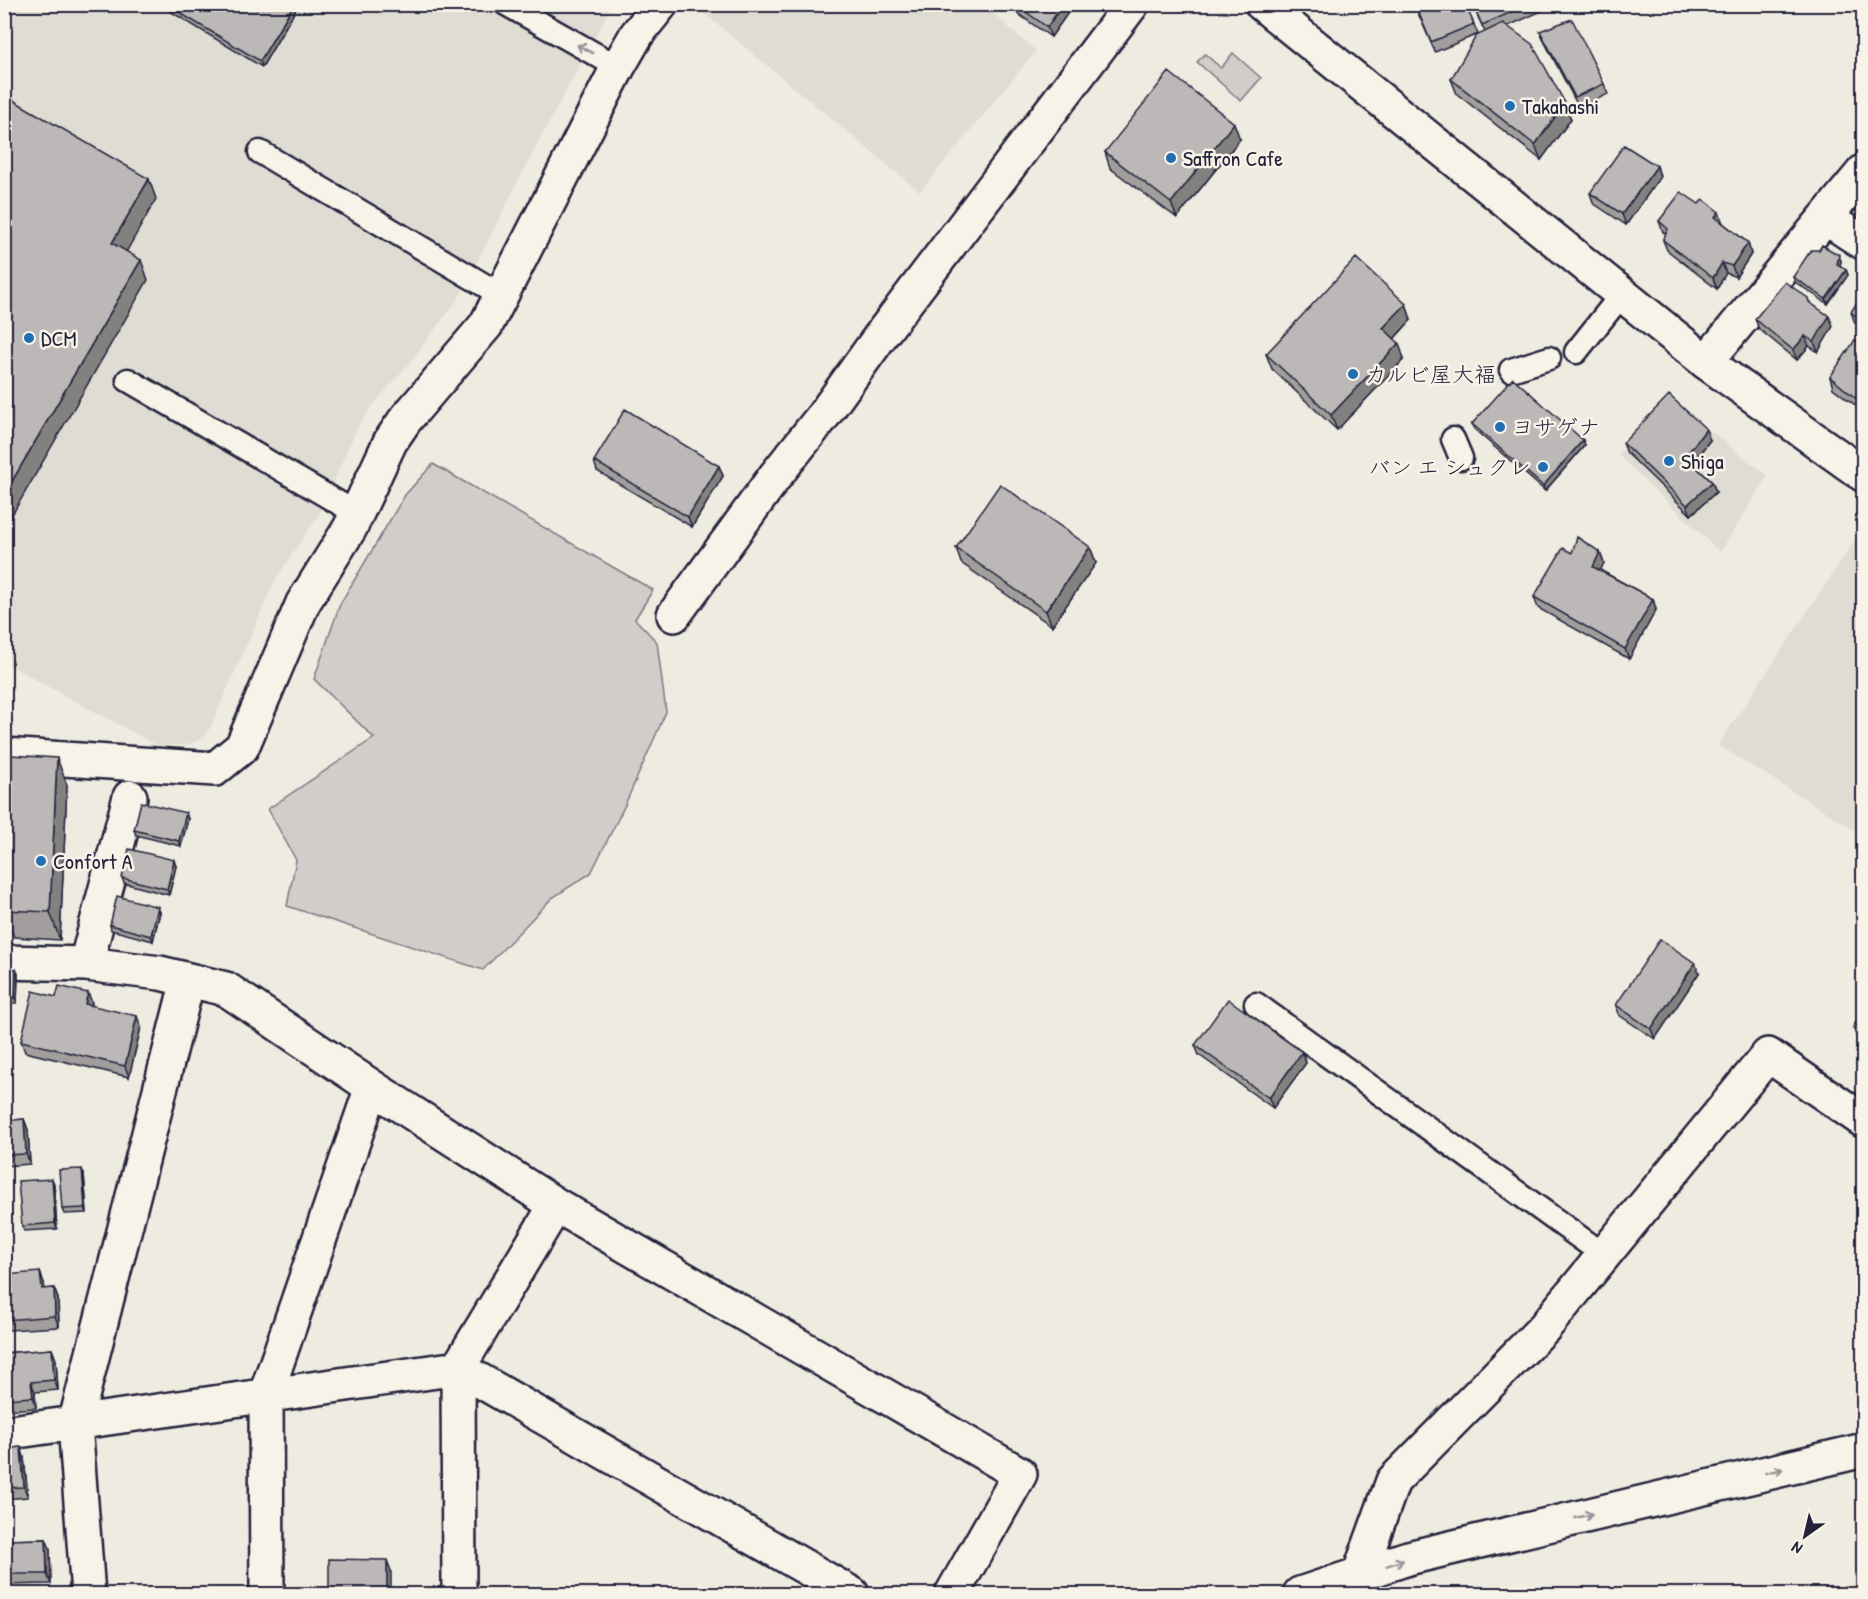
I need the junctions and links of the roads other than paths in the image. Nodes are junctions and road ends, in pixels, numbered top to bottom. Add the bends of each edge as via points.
1 (506, 4) edge
2 (661, 4) edge
3 (1132, 4) edge
4 (1262, 4) edge
5 (618, 67) junction
6 (260, 152) dead end
7 (1863, 171) edge
8 (1826, 218) junction
9 (1863, 243) edge
10 (1622, 294) junction
11 (501, 296) junction
12 (1576, 352) dead end
13 (1549, 358) dead end
14 (1706, 362) junction
15 (1511, 370) dead end
16 (128, 380) dead end
17 (1863, 475) edge
18 (356, 513) junction
19 (674, 615) dead end
20 (4, 755) edge
21 (130, 797) dead end
22 (4, 962) edge
23 (86, 964) junction
24 (188, 980) junction
25 (1257, 1004) dead end
26 (372, 1087) junction
27 (1863, 1122) edge
28 (556, 1205) junction
29 (1604, 1255) junction
30 (458, 1368) junction
31 (266, 1394) junction
32 (75, 1424) junction
33 (4, 1433) edge
34 (1863, 1450) edge
35 (1357, 1585) edge
36 (88, 1594) edge
37 (267, 1594) edge
38 (459, 1594) edge
39 (474, 1594) edge
40 (852, 1594) edge
41 (952, 1594) edge
42 (1299, 1594) edge

5 -> 1 lane
2 - 5 street
3 - 19 street
4 - 10 street
5 - 11 street
6 - 11 lane
7 - 8 street
8 - 9 street
8 - 14 street
10 - 12 lane
10 - 14 street
11 - 18 street via 486,324 390,442
13 - 15 lane
14 - 17 street
16 - 18 lane
18 - 20 street via 303,603 242,747 215,769
21 - 23 street
22 - 23 street
23 - 24 street
24 - 26 street via 226,989
24 - 32 street
25 - 29 lane
26 - 28 street
26 - 31 street
27 - 29 street via 1768,1055
28 - 30 street
28 - 41 street via 1020,1474
29 - 35 street via 1544,1328 1393,1481
30 - 31 street
30 - 38 street
30 - 40 street
31 - 32 street
31 - 37 street
32 - 33 street
32 - 36 street
35 -> 34 street via 1408,1558
35 - 42 street
38 - 39 street

